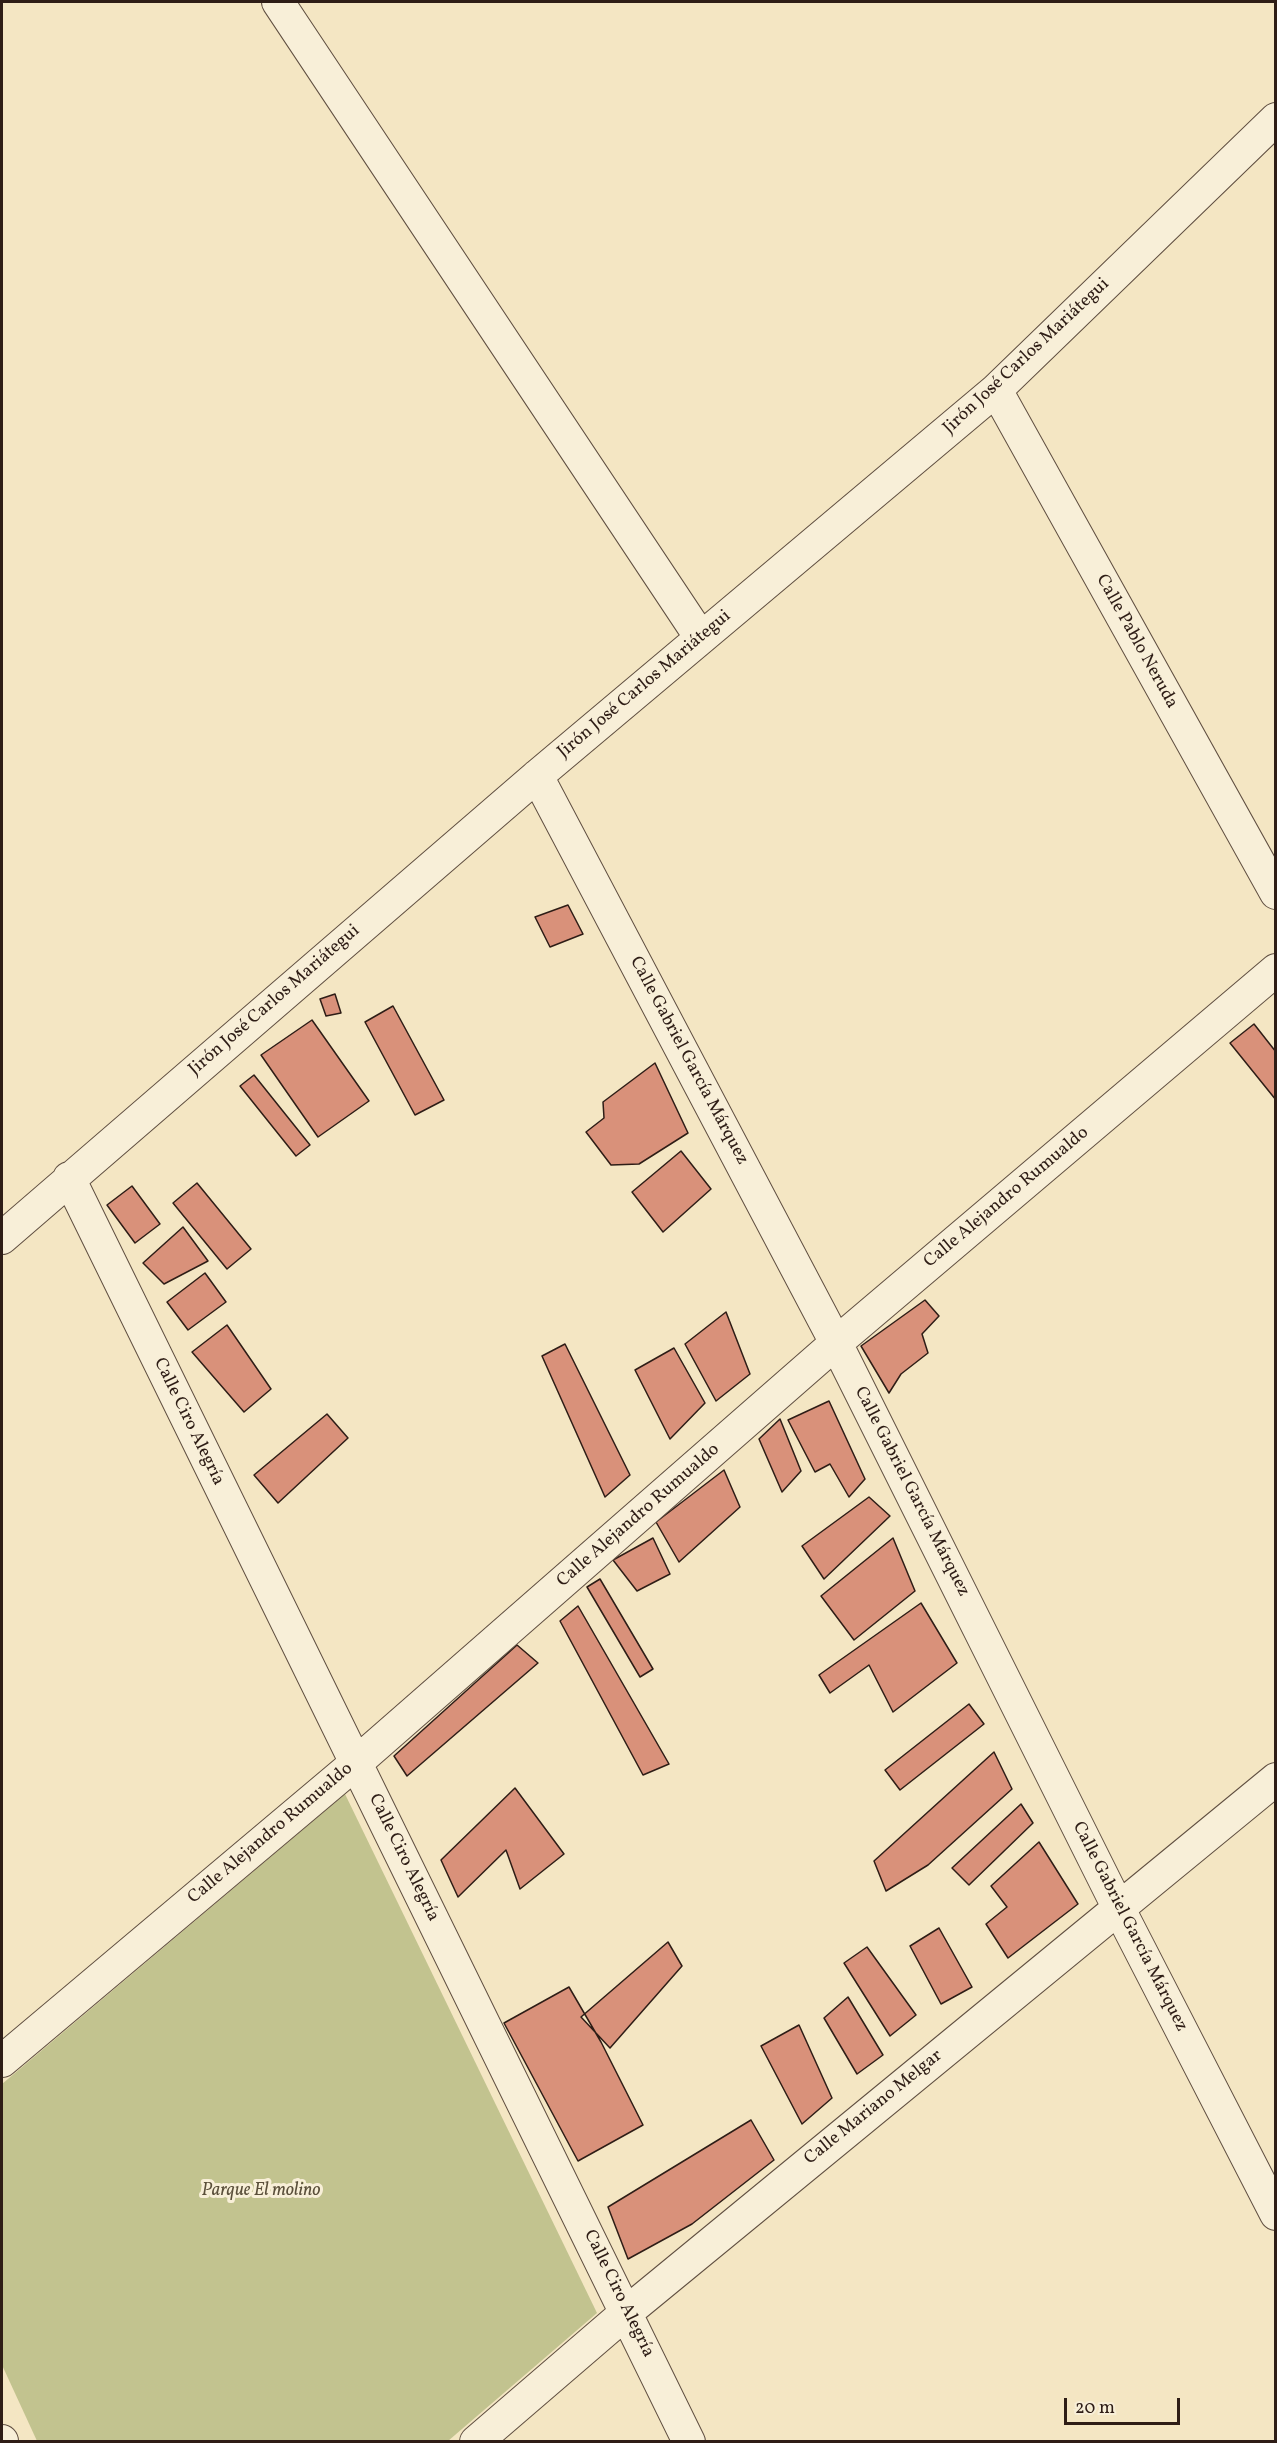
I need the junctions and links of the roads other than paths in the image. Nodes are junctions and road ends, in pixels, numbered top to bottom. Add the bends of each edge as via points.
1 (278, 2) edge
2 (1275, 119) edge
3 (996, 390) junction
4 (701, 638) junction
5 (537, 776) junction
6 (1275, 893) edge
7 (1275, 970) edge
8 (69, 1178) junction
9 (2, 1238) edge
10 (836, 1343) junction
11 (356, 1763) junction
12 (1275, 1779) edge
13 (1118, 1907) junction
14 (2, 2061) edge
15 (1275, 2214) edge
16 (627, 2312) junction
17 (476, 2442) edge
18 (689, 2442) edge

1 - 4 street
2 - 3 street, Jirón José Carlos Mariátegui
3 - 4 street, Jirón José Carlos Mariátegui
3 - 6 street, Calle Pablo Neruda
4 - 5 street, Jirón José Carlos Mariátegui
5 - 8 street, Jirón José Carlos Mariátegui
5 - 10 street, Calle Gabriel García Márquez
7 - 10 street, Calle Alejandro Rumualdo
8 - 9 street, Jirón José Carlos Mariátegui
8 - 11 street, Calle Ciro Alegría
10 - 11 street, Calle Alejandro Rumualdo
10 - 13 street, Calle Gabriel García Márquez
11 - 14 street, Calle Alejandro Rumualdo
11 - 16 street, Calle Ciro Alegría
12 - 13 street, Calle Mariano Melgar
13 - 15 street, Calle Gabriel García Márquez
13 - 16 street, Calle Mariano Melgar
16 - 17 street, Calle Mariano Melgar
16 - 18 street, Calle Ciro Alegría

